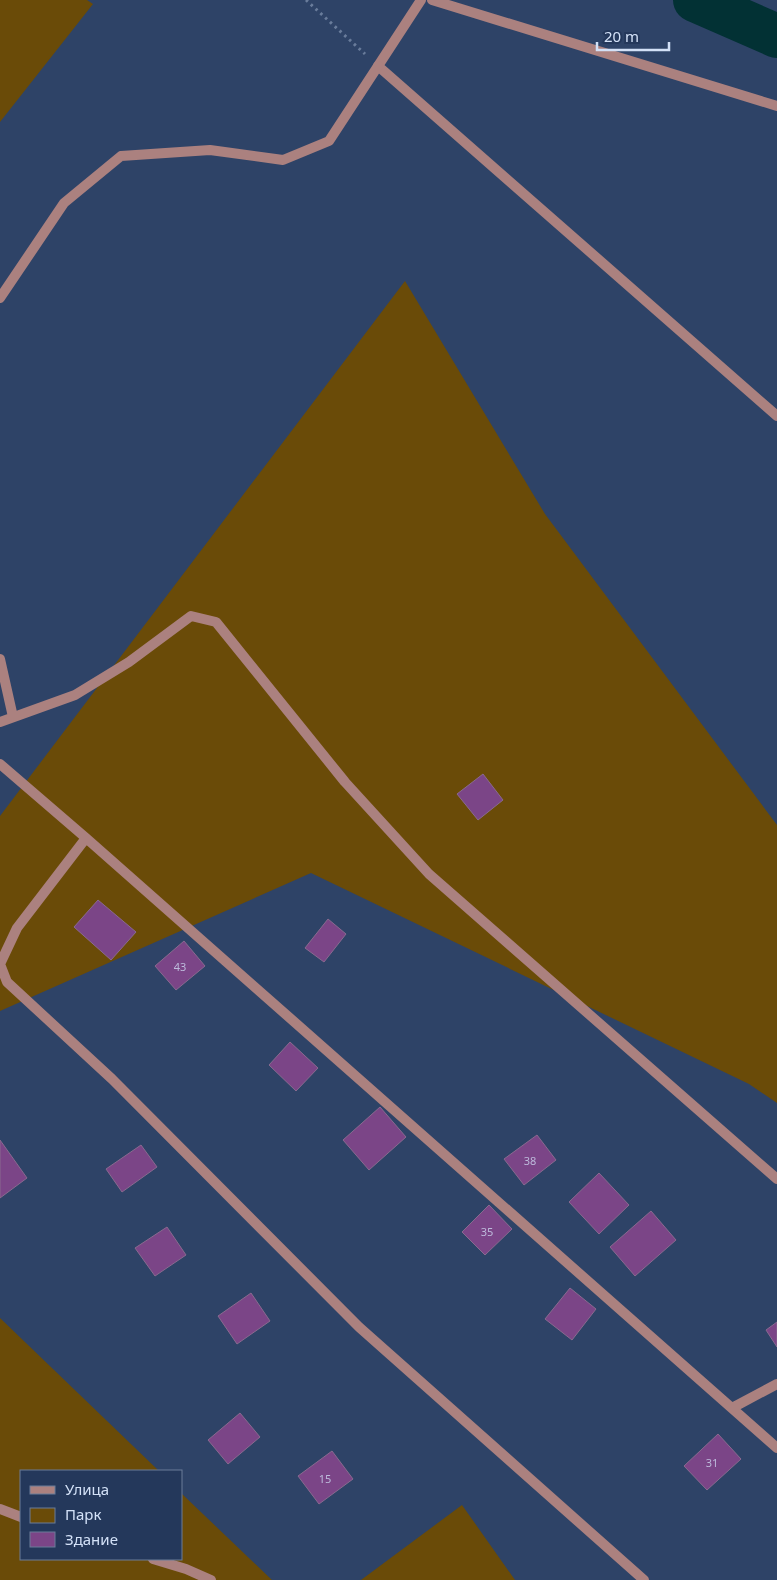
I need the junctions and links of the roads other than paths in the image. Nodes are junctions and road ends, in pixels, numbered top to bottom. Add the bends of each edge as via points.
1 (421, 0) edge
2 (432, 0) edge
3 (378, 66) junction
4 (777, 106) edge
5 (0, 298) edge
6 (777, 416) edge
7 (0, 660) edge
8 (12, 717) junction
9 (0, 722) edge
10 (0, 764) edge
11 (86, 838) junction
12 (777, 1179) edge
13 (777, 1384) edge
14 (732, 1408) junction
15 (777, 1448) edge
16 (0, 1509) edge
17 (20, 1517) edge
18 (156, 1560) edge
19 (211, 1580) edge
20 (644, 1580) edge

1 - 3 street
2 - 4 street
3 - 5 street via 329,141 283,160 210,150 121,156 64,203
3 - 6 street
7 - 8 street
8 - 9 street
8 - 12 street via 75,695 129,662 191,616 216,622 345,782 429,874
10 - 11 street
11 - 14 street
11 - 20 street via 17,928 0,964 7,982 112,1079 359,1327
13 - 14 street
14 - 15 street
16 - 17 street
18 - 19 street

